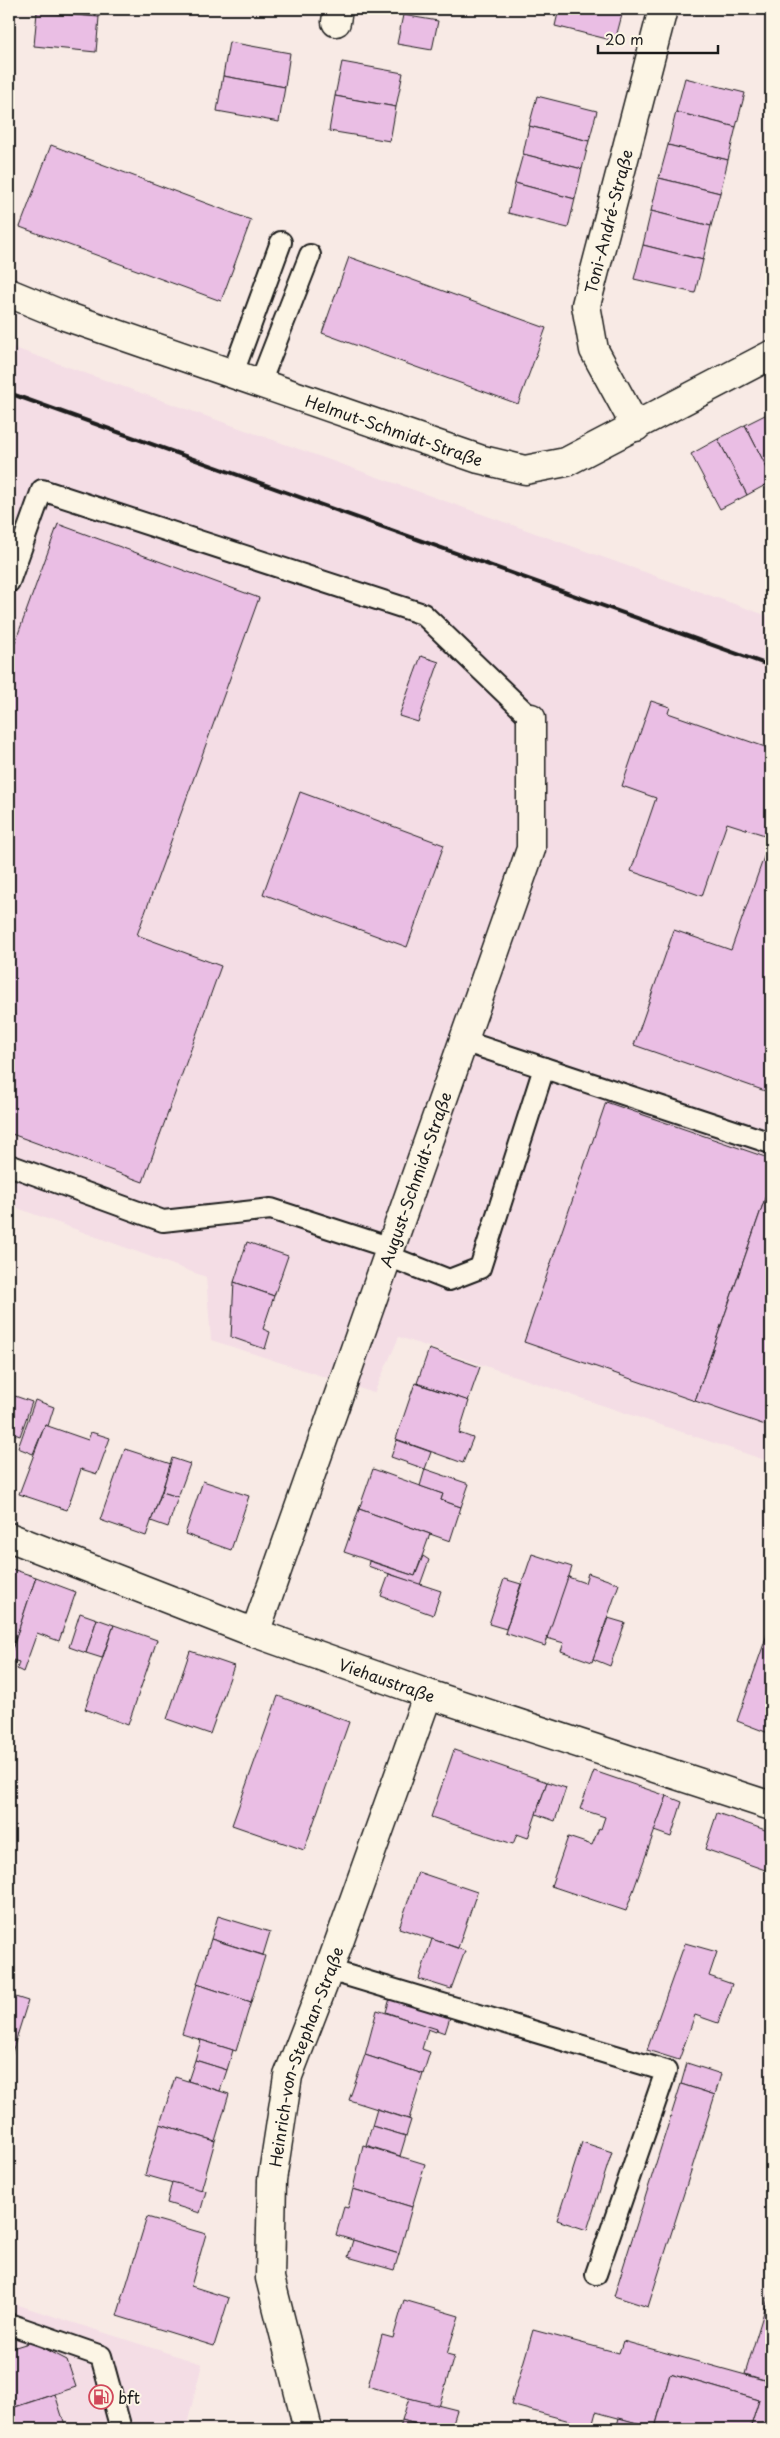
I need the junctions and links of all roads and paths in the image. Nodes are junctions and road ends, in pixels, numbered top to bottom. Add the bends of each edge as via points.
1 (663, 9) edge
2 (281, 242) dead end
3 (310, 255) dead end
4 (9, 293) edge
5 (771, 355) edge
6 (233, 374) junction
7 (260, 383) junction
8 (636, 428) junction
9 (9, 582) edge
10 (531, 718) joint
11 (464, 1041) junction
12 (544, 1068) junction
13 (771, 1143) edge
14 (9, 1165) edge
15 (389, 1252) junction
16 (9, 1537) edge
17 (255, 1633) junction
18 (428, 1694) junction
19 (771, 1806) edge
20 (329, 1970) junction
21 (596, 2274) dead end
22 (9, 2324) edge
23 (122, 2429) edge
24 (308, 2429) edge

1 - 8 street, Toni-André-Straße via 586,305 594,350
2 - 6 lane
3 - 7 lane
4 - 6 street, Helmut-Schmidt-Straße via 65,316
5 - 8 street, Helmut-Schmidt-Straße
6 - 7 street, Helmut-Schmidt-Straße
7 - 8 street, Helmut-Schmidt-Straße via 479,459 525,470 566,462
9 - 10 lane via 42,490 423,614
10 - 11 street, August-Schmidt-Straße via 531,849
11 - 12 lane
11 - 15 street, August-Schmidt-Straße
12 - 13 lane
12 - 15 lane via 480,1268 449,1280
14 - 15 lane via 163,1221 271,1209
15 - 17 street, August-Schmidt-Straße
16 - 17 street, Viehaustraße
17 - 18 street, Viehaustraße
18 - 19 street, Viehaustraße
18 - 20 street, Heinrich-von-Stephan-Straße
20 - 21 lane via 666,2070
20 - 24 street, Heinrich-von-Stephan-Straße via 288,2076 272,2180 270,2278
22 - 23 lane via 101,2356

